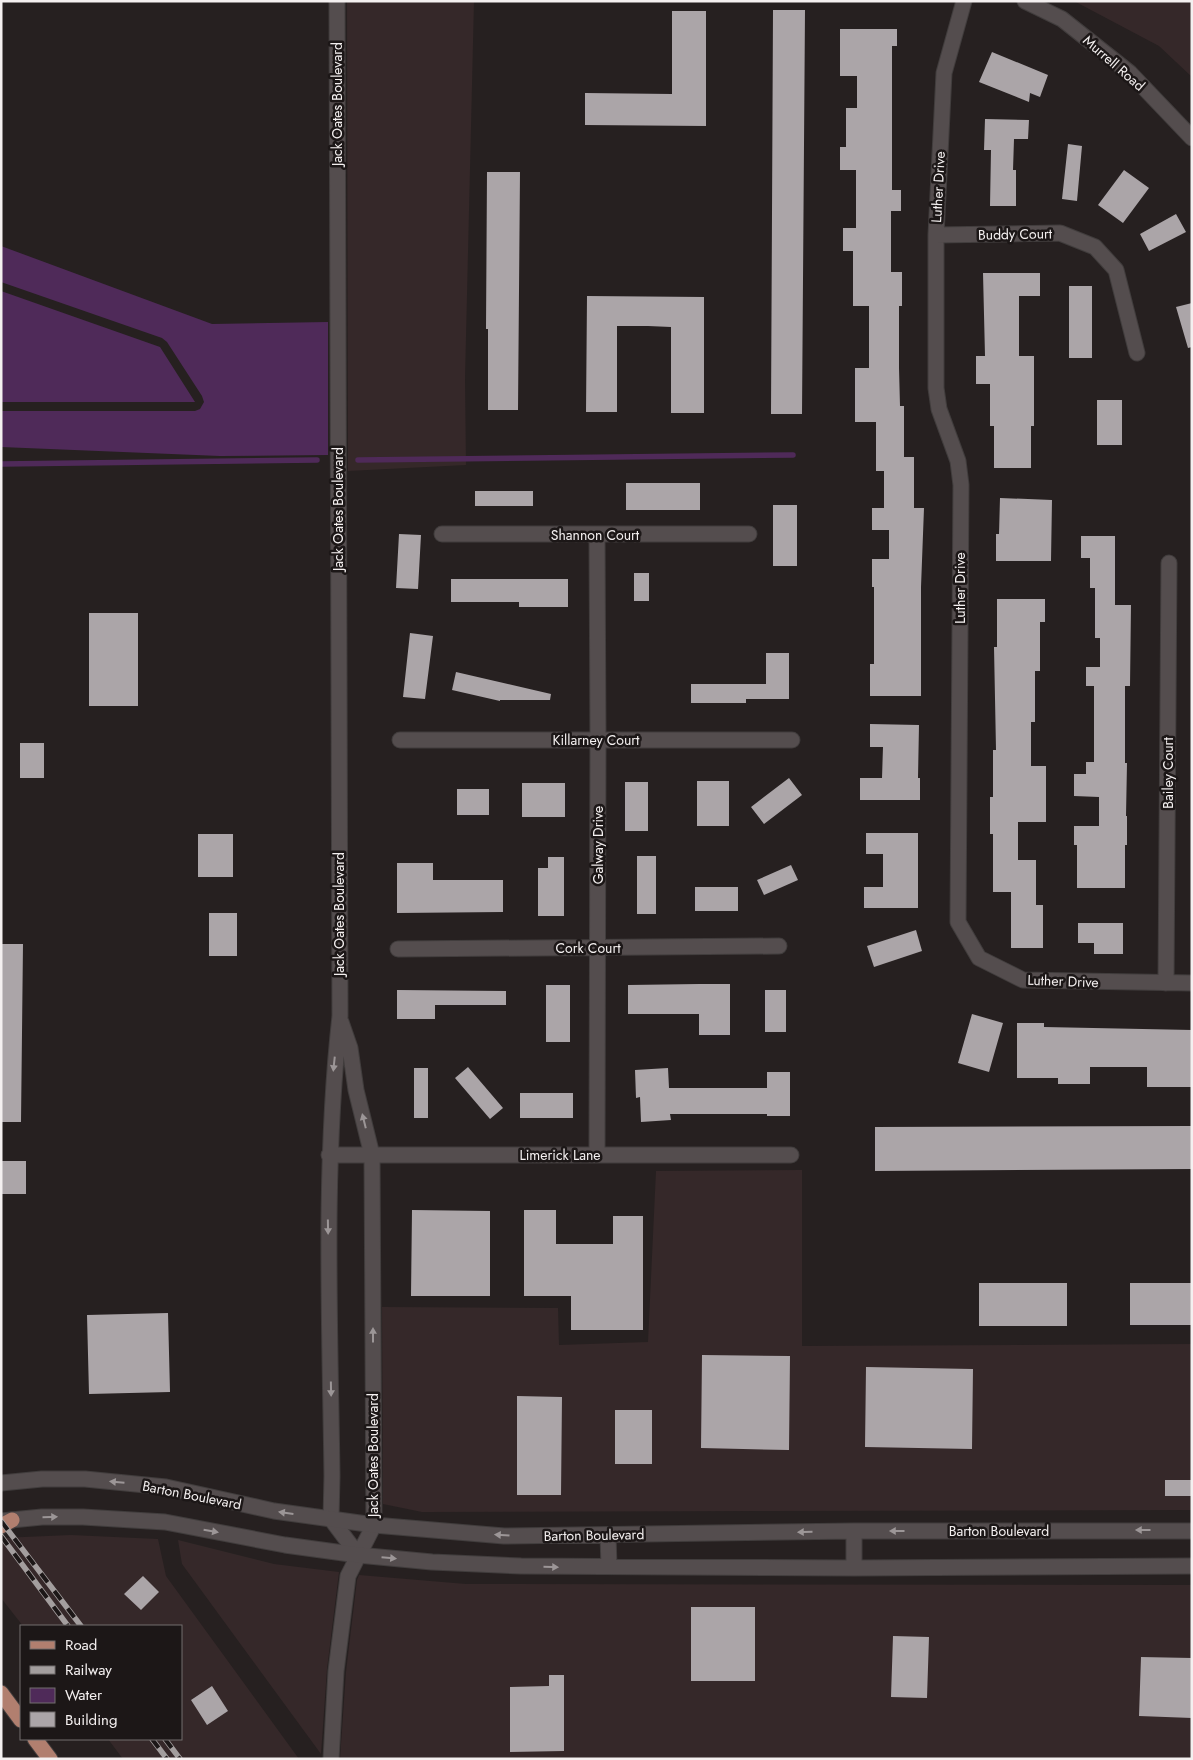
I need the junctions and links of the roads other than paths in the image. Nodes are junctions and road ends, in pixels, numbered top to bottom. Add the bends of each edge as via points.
1 (337, 1) edge
2 (964, 1) edge
3 (1025, 1) edge
4 (1192, 138) edge
5 (936, 234) junction
6 (1137, 353) dead end
7 (442, 534) dead end
8 (749, 534) dead end
9 (597, 535) junction
10 (1169, 563) dead end
11 (400, 740) dead end
12 (598, 740) junction
13 (792, 740) dead end
14 (779, 946) dead end
15 (598, 948) junction
16 (398, 949) dead end
17 (1166, 983) junction
18 (1192, 983) edge
19 (340, 1016) junction
20 (329, 1155) junction
21 (372, 1155) junction
22 (597, 1155) junction
23 (791, 1155) dead end
24 (1, 1483) edge
25 (331, 1520) junction
26 (5, 1522) edge
27 (374, 1525) junction
28 (854, 1531) junction
29 (1192, 1531) edge
30 (608, 1534) junction
31 (358, 1555) junction
32 (1192, 1566) edge
33 (609, 1567) junction
34 (854, 1568) junction
35 (1, 1693) edge
36 (20, 1719) edge
37 (36, 1740) edge
38 (50, 1759) edge
39 (331, 1759) edge

1 - 19 street, Jack Oates Boulevard
2 - 5 street, Luther Drive via 944,73
3 - 4 street, Murrell Road via 1062,19 1130,73
5 - 6 street, Buddy Court via 1060,233 1095,247 1116,270
5 - 17 street, Luther Drive via 936,388 958,461 961,485 958,922 979,958 1023,980
7 - 9 street, Shannon Court
8 - 9 street, Shannon Court
9 - 12 street, Galway Drive
10 - 17 street, Bailey Court
11 - 12 street, Killarney Court
12 - 13 street, Killarney Court
12 - 15 street, Galway Drive
14 - 15 street, Cork Court
15 - 16 street, Cork Court
15 - 22 street, Galway Drive
17 - 18 street, Luther Drive
19 -> 20 street, Jack Oates Boulevard
21 -> 19 street, Jack Oates Boulevard via 356,1090 350,1048
20 - 21 street, Limerick Lane
20 -> 25 street, Jack Oates Boulevard
21 - 22 street, Limerick Lane
27 -> 21 street, Jack Oates Boulevard
22 - 23 street, Limerick Lane
25 -> 24 street, Barton Boulevard via 166,1487 85,1479
25 - 27 street, Barton Boulevard
25 - 31 street
26 -> 31 street via 42,1517 165,1522
30 -> 27 street, Barton Boulevard via 504,1536
27 - 31 street, Jack Oates Boulevard
29 -> 28 street, Barton Boulevard
28 -> 30 street, Barton Boulevard
28 - 34 street
30 - 33 street
31 -> 33 street via 432,1562
31 - 39 street, Jack Oates Boulevard via 348,1576 336,1671
32 - 34 street
33 - 34 street
35 - 36 main road
37 - 38 main road

